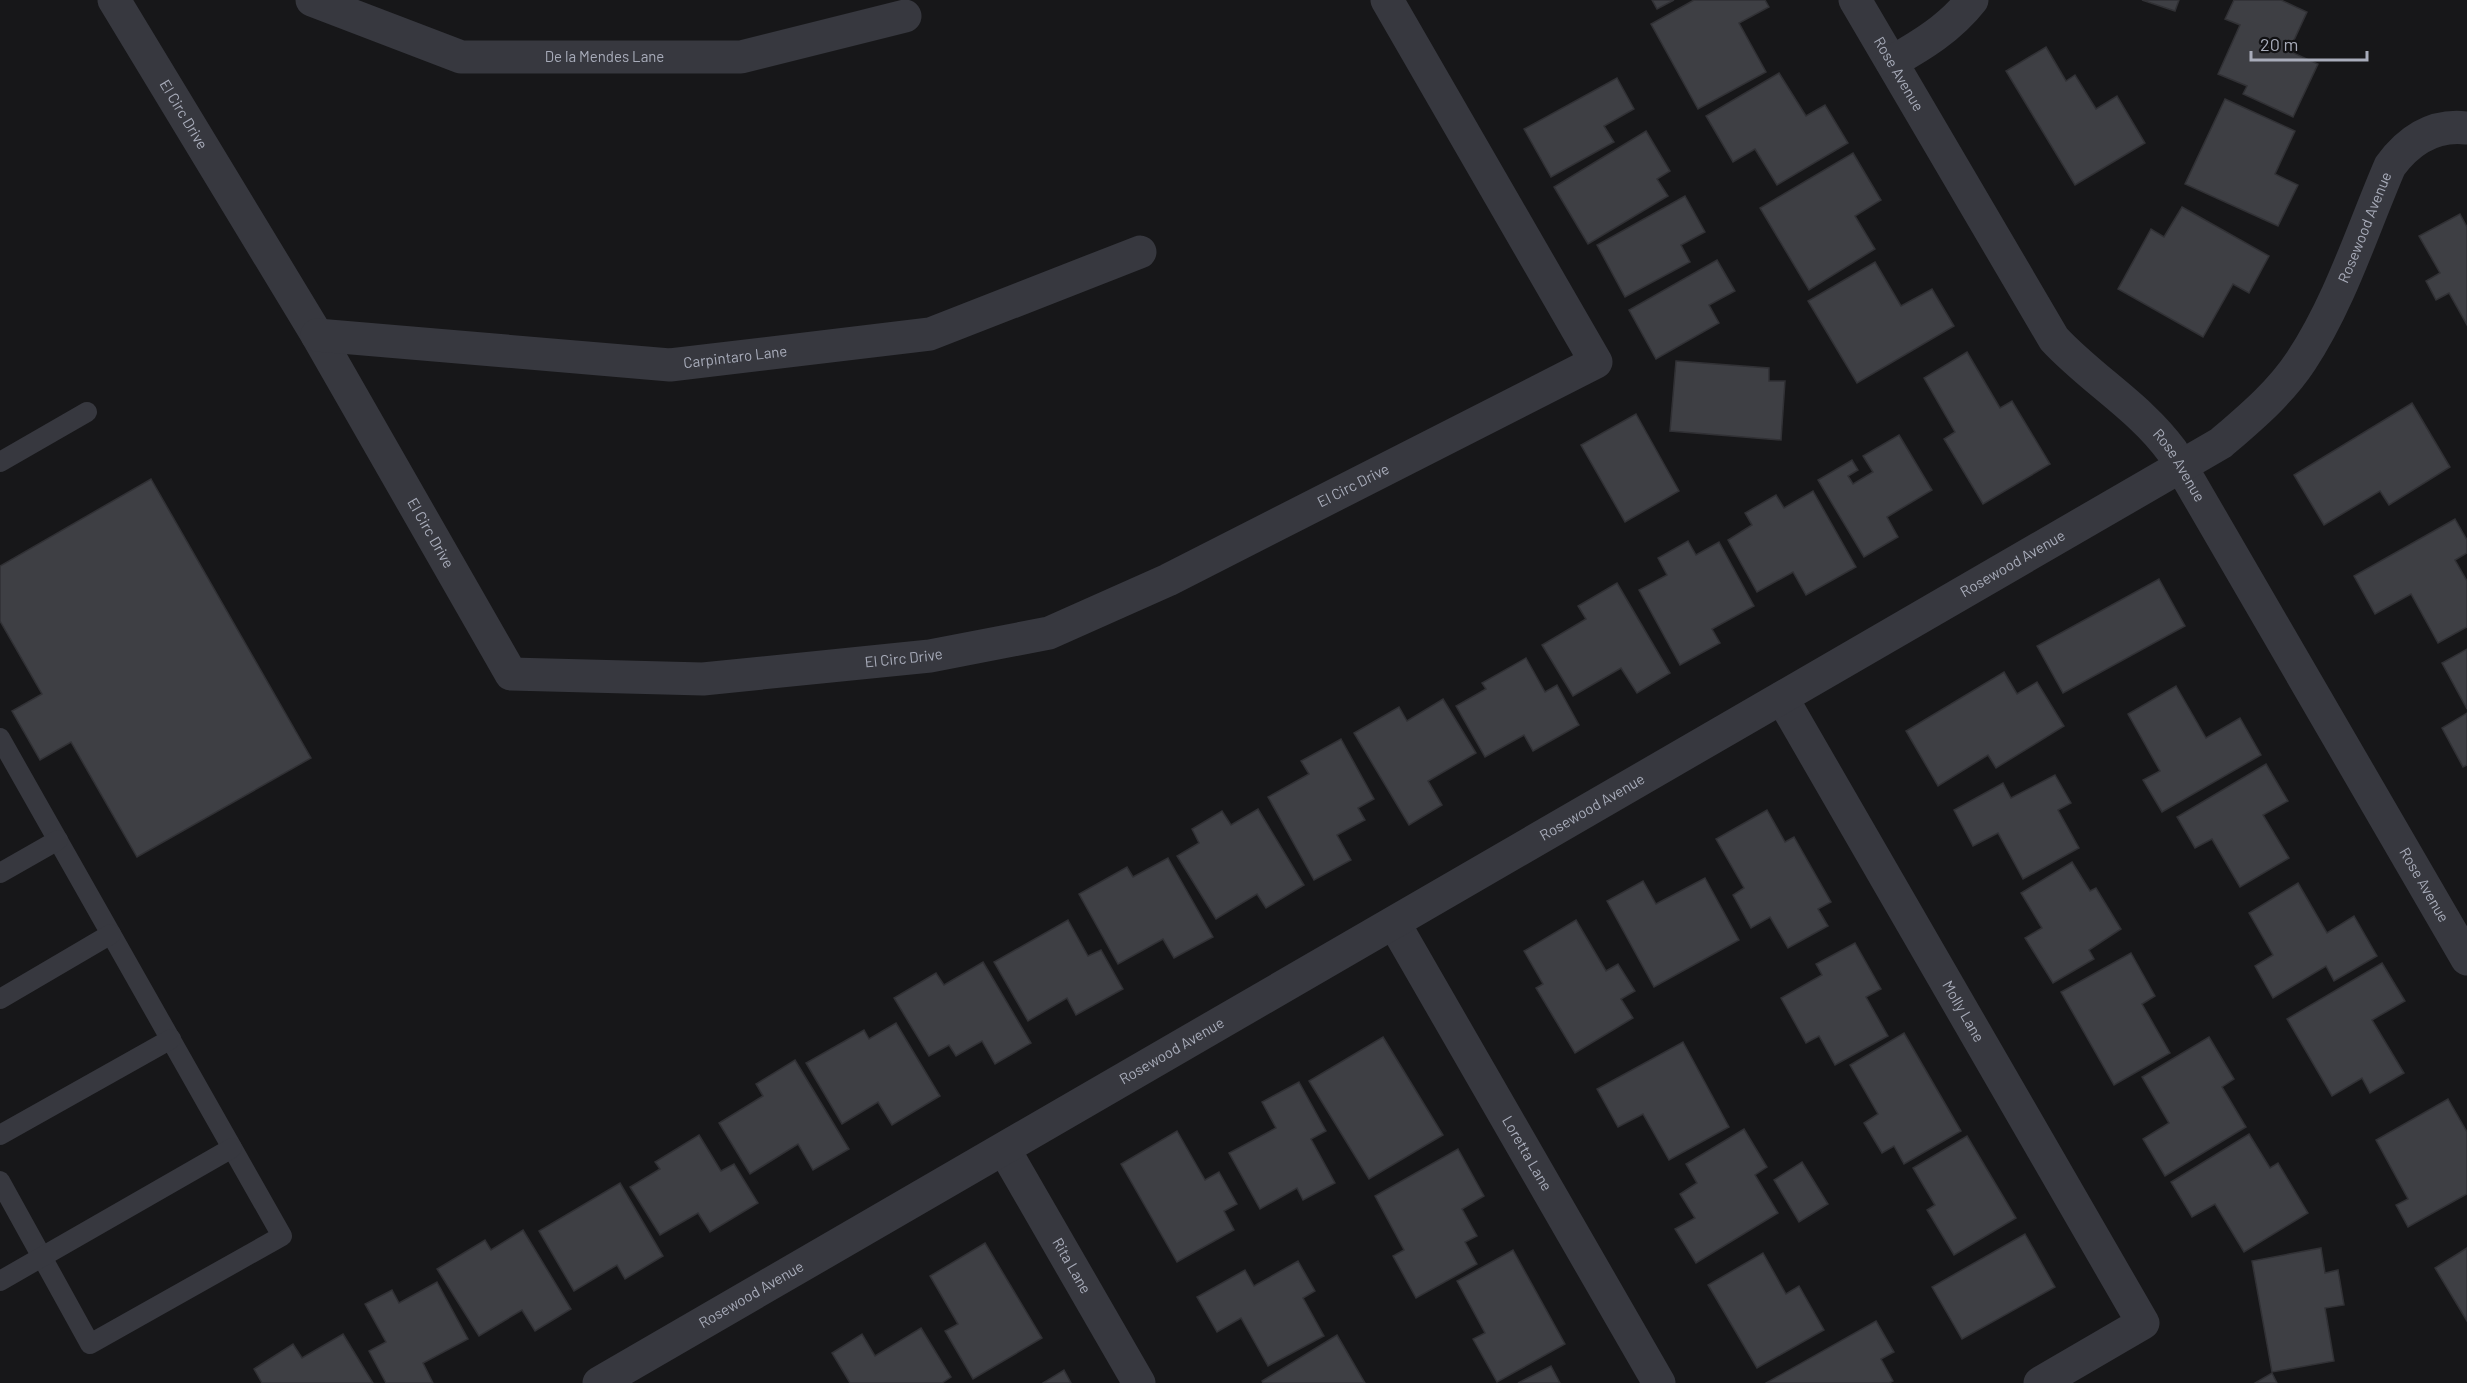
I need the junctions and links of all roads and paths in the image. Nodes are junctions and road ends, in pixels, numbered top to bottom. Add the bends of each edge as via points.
1 (114, 0) edge
2 (312, 0) edge
3 (1387, 0) edge
4 (1856, 0) edge
5 (1972, 0) edge
6 (905, 16) dead end
7 (1892, 63) junction
8 (2467, 128) edge
9 (1140, 252) dead end
10 (317, 335) junction
11 (87, 412) dead end
12 (0, 462) edge
13 (2181, 468) junction
14 (1782, 698) junction
15 (0, 738) edge
16 (58, 840) junction
17 (0, 873) edge
18 (1394, 923) junction
19 (111, 934) junction
20 (2467, 959) edge
21 (0, 999) edge
22 (171, 1039) junction
23 (0, 1135) edge
24 (232, 1149) junction
25 (1004, 1149) junction
26 (0, 1182) edge
27 (42, 1256) junction
28 (0, 1281) edge
29 (611, 1380) edge
30 (1139, 1383) edge
31 (1659, 1383) edge
32 (2040, 1383) edge

1 - 10 street, El Circ Drive
2 - 6 street, De la Mendes Lane via 460,57 741,57
3 - 10 street, El Circ Drive via 1596,362 1168,580 1050,633 930,656 703,679 511,674
4 - 7 street, Rose Avenue
5 - 7 street via 1929,42
7 - 13 street, Rose Avenue via 2054,339 2077,364 2155,428
8 - 13 street, Rosewood Avenue via 2454,126 2426,133 2403,148 2390,166 2325,321 2300,362 2262,408 2221,443
9 - 10 street, Carpintaro Lane via 930,334 670,365
11 - 12 lane
13 - 14 street, Rosewood Avenue
13 - 20 street, Rose Avenue
14 - 18 street, Rosewood Avenue
14 - 32 street, Molly Lane via 2143,1323
15 - 16 lane
16 - 17 lane
16 - 19 lane
18 - 25 street, Rosewood Avenue
18 - 31 street, Loretta Lane
19 - 21 lane
19 - 22 lane
22 - 23 lane
22 - 24 lane
24 - 27 lane
24 - 27 lane via 282,1236 90,1344
25 - 29 street, Rosewood Avenue
25 - 30 street, Rita Lane
26 - 27 lane
27 - 28 lane

